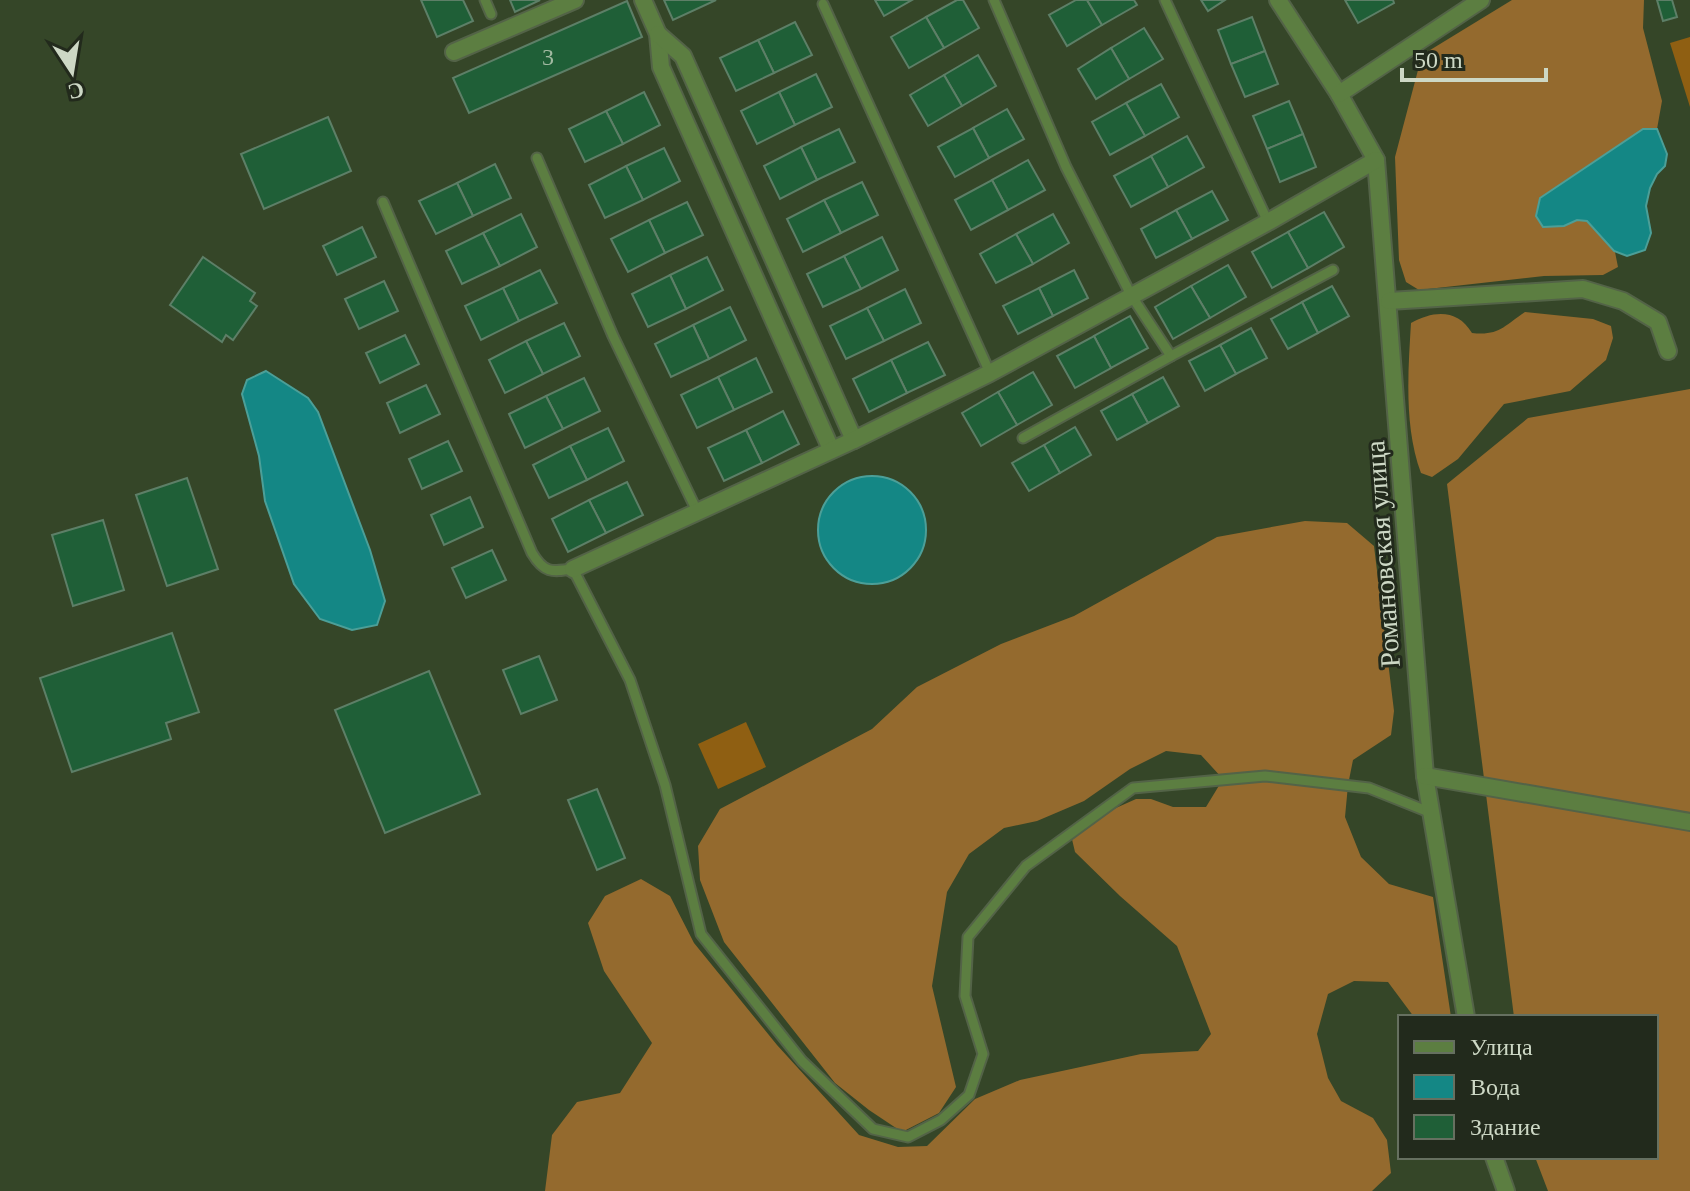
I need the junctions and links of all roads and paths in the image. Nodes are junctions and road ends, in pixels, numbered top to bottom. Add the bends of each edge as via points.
1 (485, 0) edge
2 (575, 0) edge
3 (643, 0) edge
4 (994, 0) edge
5 (1165, 0) edge
6 (1278, 0) edge
7 (1481, 0) edge
8 (823, 4) dead end
9 (491, 14) dead end
10 (658, 34) junction
11 (454, 52) dead end
12 (1339, 94) junction
13 (726, 156) junction
14 (537, 158) dead end
15 (1376, 160) junction
16 (705, 167) junction
17 (383, 202) dead end
18 (1268, 222) junction
19 (1333, 270) dead end
20 (1131, 295) junction
21 (1389, 301) junction
22 (794, 307) junction
23 (772, 318) junction
24 (1668, 351) dead end
25 (1171, 356) junction
26 (990, 373) junction
27 (1023, 438) dead end
28 (854, 440) junction
29 (831, 449) junction
30 (697, 511) junction
31 (573, 569) junction
32 (1425, 776) junction
33 (1429, 812) junction
34 (1690, 822) edge
35 (1466, 1015) edge
36 (1495, 1159) edge
37 (1506, 1191) edge

1 - 9 lane
2 - 11 street
3 - 10 street
4 - 20 lane via 1066,167
5 - 18 lane
6 - 12 street, Романовская улица
7 - 12 street
8 - 26 lane
10 - 13 street via 683,56
10 - 16 street via 661,67
12 - 15 street, Романовская улица
13 - 16 street
13 - 22 street
14 - 30 lane via 613,336
15 - 18 street
15 - 21 street, Романовская улица
16 - 23 street
17 - 31 lane via 532,553 541,567 554,572
18 - 20 street
19 - 25 lane
20 - 25 lane
20 - 26 street
21 - 24 street via 1583,289 1623,301 1658,322
21 - 32 street, Романовская улица
22 - 23 street
22 - 28 street
23 - 29 street
25 - 27 lane
26 - 28 street
28 - 29 street
29 - 30 street
30 - 31 street
31 - 33 lane via 630,680 665,785 701,934 802,1061 873,1129 908,1137 941,1120 969,1095 983,1054 965,996 968,937 1026,866 1133,788 1265,776 1369,788
32 - 33 street, Романовская улица
32 - 34 street
33 - 35 street, Романовская улица
36 - 37 street

